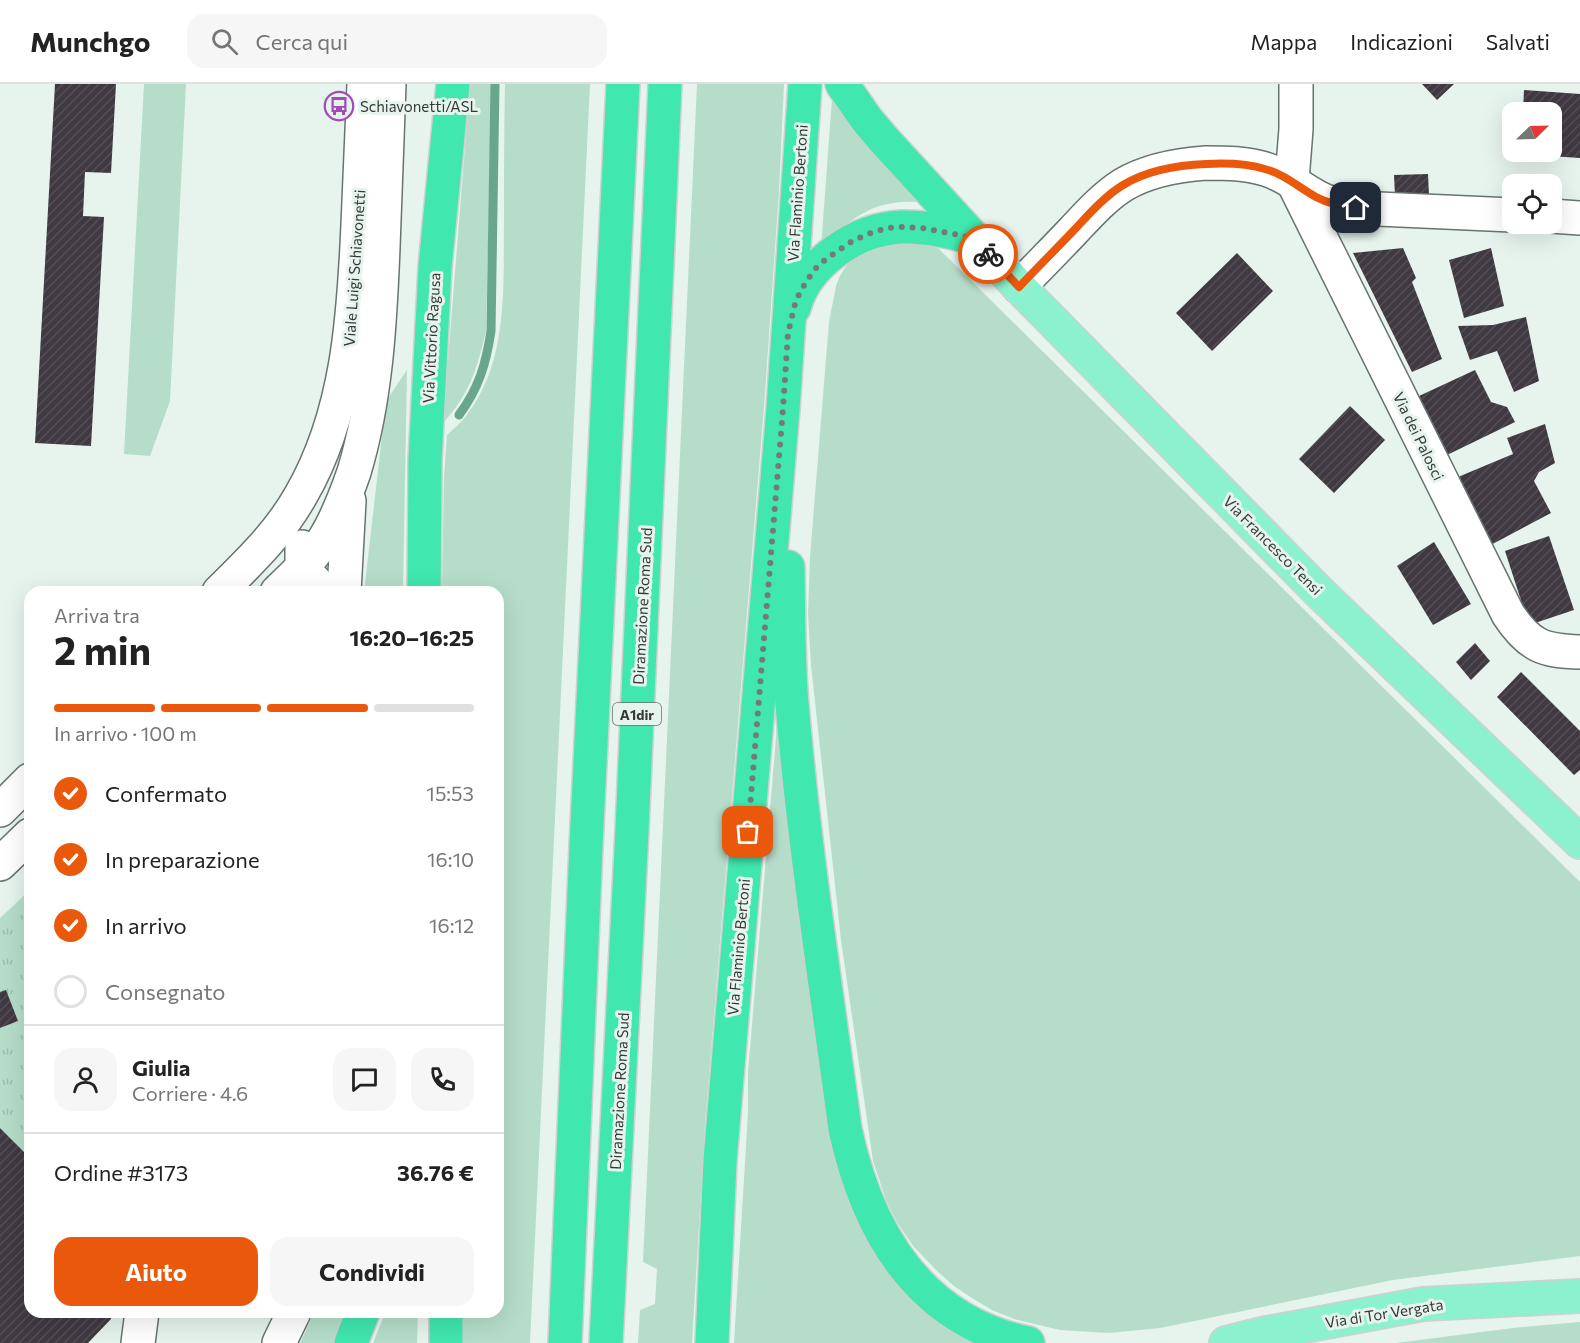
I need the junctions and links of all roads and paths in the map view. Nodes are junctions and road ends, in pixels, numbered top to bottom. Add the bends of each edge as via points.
1 (364, 84) edge
2 (389, 84) edge
3 (453, 84) edge
4 (623, 84) edge
5 (665, 84) edge
6 (805, 84) edge
7 (842, 84) edge
8 (1296, 84) edge
9 (1292, 180) junction
10 (1502, 215) edge
11 (1562, 217) edge
12 (1580, 218) edge
13 (974, 238) junction
14 (1019, 287) junction
15 (788, 333) junction
16 (783, 409) junction
17 (316, 465) junction
18 (350, 481) junction
19 (303, 568) junction
20 (225, 586) edge
21 (284, 586) edge
22 (320, 586) edge
23 (344, 586) edge
24 (424, 586) edge
25 (1580, 652) edge
26 (24, 786) edge
27 (0, 810) edge
28 (24, 841) edge
29 (1580, 842) edge
30 (0, 864) edge
31 (1580, 1296) edge
32 (1538, 1299) junction
33 (1580, 1301) edge
34 (141, 1318) edge
35 (291, 1318) edge
36 (361, 1318) edge
37 (446, 1318) edge
38 (138, 1343) edge
39 (279, 1343) edge
40 (351, 1343) edge
41 (446, 1343) edge
42 (565, 1343) edge
43 (606, 1343) edge
44 (712, 1343) edge
45 (1028, 1343) edge
46 (1226, 1343) edge

1 - 17 street, Viale Luigi Schiavonetti via 351,330 335,410
2 - 18 street, Viale Luigi Schiavonetti via 379,331 364,436
3 - 24 highway, Via Vittorio Ragusa via 435,267 425,461
4 - 42 highway, A1dir
5 - 43 highway, Diramazione Roma Sud / A1dir
6 - 15 highway, Via Flaminio Bertoni
7 - 13 highway via 884,140
8 - 9 street
9 - 10 street via 1318,198 1337,205
9 - 14 street via 1268,170 1234,164 1195,164 1142,176 1116,190 1098,206
9 - 25 street, Via dei Palosci via 1508,614 1521,633 1539,646
11 - 12 street
13 - 14 main road, Via Francesco Tensi
13 - 15 highway via 935,229 900,227 876,231 851,242 821,264 806,282 796,300
14 - 29 main road, Via Francesco Tensi via 1319,592
15 - 16 highway, Via Flaminio Bertoni
16 - 44 highway, Via Flaminio Bertoni via 721,1149
16 - 45 highway via 792,701 809,861 849,1148 876,1222 912,1278 966,1319
17 - 19 street via 305,520
17 - 20 street, Viale Luigi Schiavonetti via 274,535
18 - 19 street, Viale Luigi Schiavonetti via 331,527
18 - 23 street
19 - 21 street, Viale Luigi Schiavonetti
19 - 22 street
26 - 27 street
28 - 30 street
31 - 32 main road, Via di Tor Vergata
32 - 33 main road
32 - 46 main road, Via di Tor Vergata via 1423,1304
34 - 38 street
35 - 39 street
36 - 40 highway
37 - 41 highway

